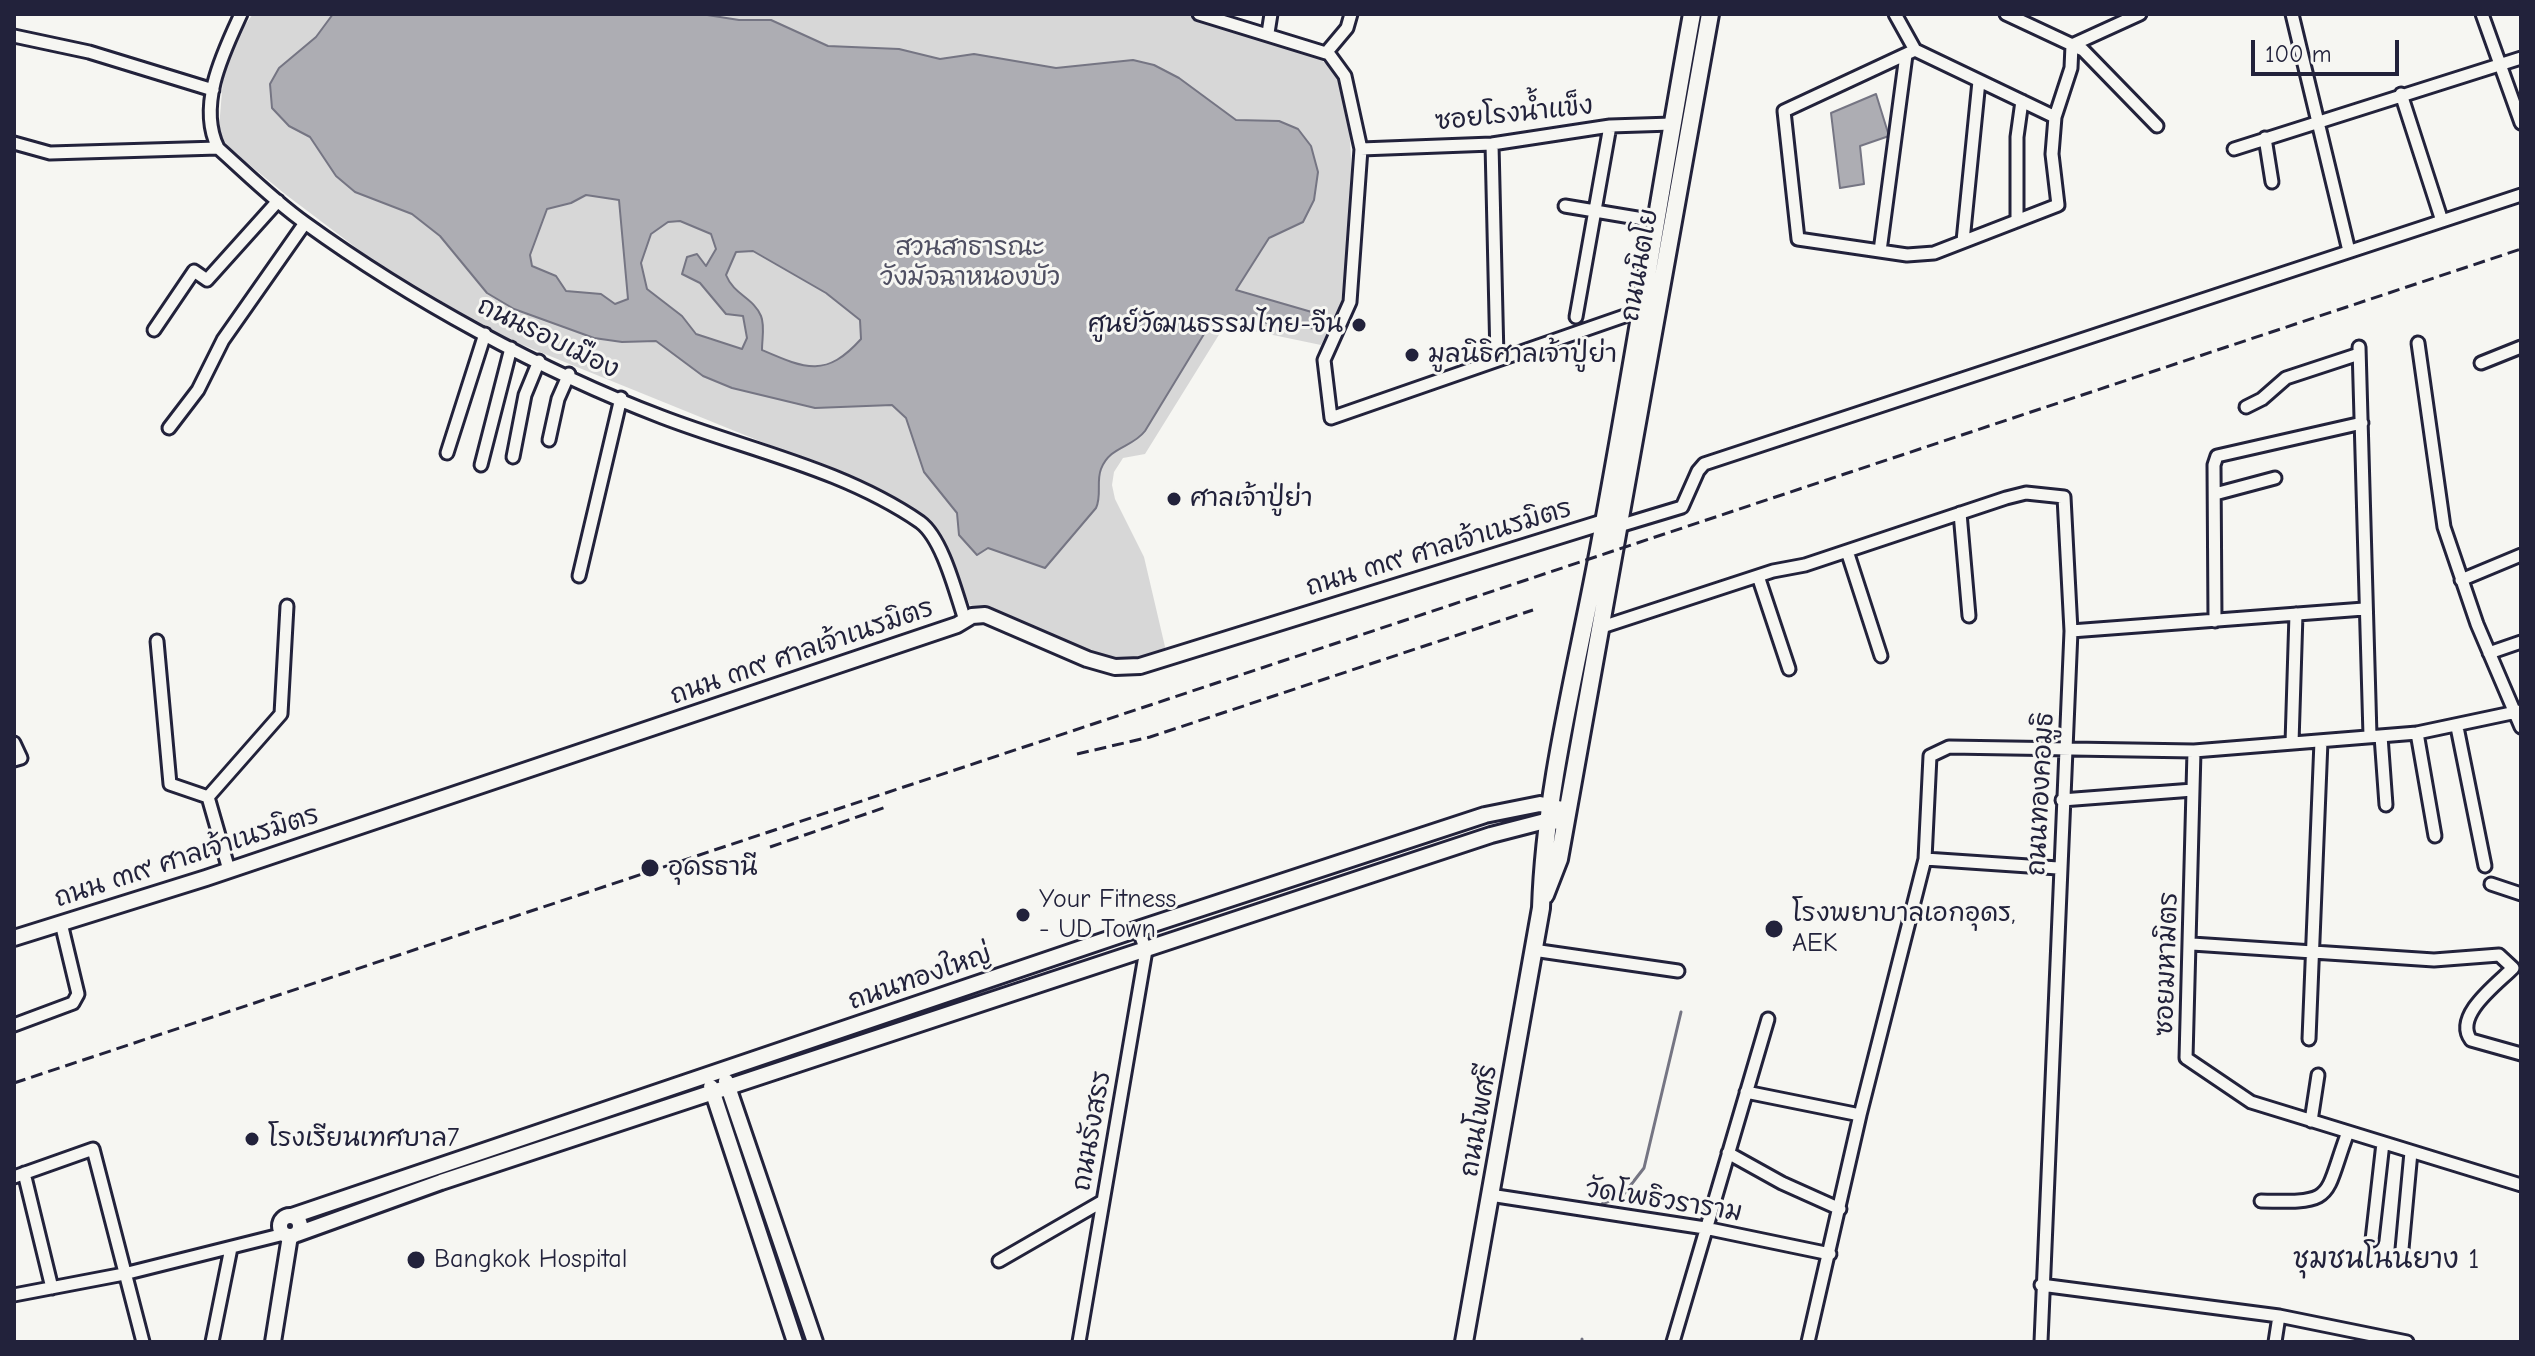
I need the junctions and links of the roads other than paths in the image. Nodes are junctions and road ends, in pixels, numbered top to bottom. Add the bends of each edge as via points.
1 (241, 14) edge
2 (1199, 14) edge
3 (1271, 14) edge
4 (1351, 14) edge
5 (1692, 14) edge
6 (1710, 14) edge
7 (1895, 14) edge
8 (2006, 14) edge
9 (2140, 14) edge
10 (2292, 14) edge
11 (2482, 14) edge
12 (1268, 33) junction
13 (14, 36) edge
14 (2072, 45) junction
15 (1910, 52) junction
16 (1326, 53) junction
17 (2521, 58) edge
18 (2500, 64) junction
19 (1979, 81) junction
20 (213, 90) junction
21 (2401, 94) junction
22 (2022, 101) junction
23 (2055, 117) junction
24 (2317, 121) junction
25 (2521, 123) edge
26 (1672, 124) junction
27 (1610, 126) junction
28 (2157, 126) dead end
29 (2265, 138) junction
30 (14, 143) edge
31 (1492, 144) junction
32 (218, 148) junction
33 (1361, 149) junction
34 (2234, 149) dead end
35 (2272, 182) dead end
36 (2521, 195) edge
37 (278, 201) junction
38 (1565, 206) dead end
39 (1595, 211) junction
40 (1655, 221) junction
41 (2017, 221) junction
42 (2442, 221) junction
43 (305, 223) junction
44 (1963, 241) junction
45 (1880, 251) junction
46 (2349, 251) junction
47 (1645, 307) junction
48 (1576, 317) dead end
49 (154, 330) dead end
50 (485, 334) junction
51 (2418, 343) dead end
52 (2521, 347) edge
53 (511, 348) junction
54 (1497, 358) junction
55 (539, 361) junction
56 (2481, 363) dead end
57 (569, 374) junction
58 (621, 398) junction
59 (2246, 407) dead end
60 (2362, 423) junction
61 (169, 428) dead end
62 (549, 440) dead end
63 (447, 453) dead end
64 (513, 457) dead end
65 (481, 465) dead end
66 (2275, 478) dead end
67 (2215, 494) junction
68 (1960, 513) junction
69 (1612, 524) junction
70 (1847, 551) junction
71 (2521, 555) edge
72 (579, 576) dead end
73 (1758, 576) junction
74 (2461, 580) junction
75 (287, 606) dead end
76 (2364, 609) junction
77 (2296, 614) junction
78 (1969, 616) dead end
79 (965, 620) junction
80 (2215, 621) junction
81 (1602, 627) junction
82 (2071, 631) junction
83 (157, 641) dead end
84 (2521, 642) edge
85 (2489, 653) junction
86 (1881, 656) dead end
87 (1789, 669) dead end
88 (2519, 712) edge
89 (2457, 727) junction
90 (2521, 727) edge
91 (2417, 733) junction
92 (2375, 736) junction
93 (2321, 741) junction
94 (14, 743) edge
95 (2292, 743) junction
96 (2065, 751) junction
97 (2194, 751) junction
98 (14, 760) edge
99 (1574, 768) junction
100 (2193, 790) junction
101 (208, 797) junction
102 (2062, 800) junction
103 (2386, 805) dead end
104 (1558, 814) junction
105 (1485, 815) junction
106 (1491, 835) junction
107 (2435, 836) dead end
108 (1559, 859) junction
109 (1925, 859) junction
110 (2485, 866) dead end
111 (2058, 868) junction
112 (229, 870) junction
113 (2491, 884) dead end
114 (2521, 894) edge
115 (1541, 908) junction
116 (61, 923) junction
117 (1138, 929) junction
118 (14, 938) edge
119 (2192, 944) junction
120 (1146, 950) junction
121 (1533, 950) junction
122 (2315, 950) junction
123 (2517, 964) edge
124 (1678, 971) dead end
125 (1768, 1019) dead end
126 (14, 1025) edge
127 (2309, 1039) dead end
128 (2521, 1054) edge
129 (722, 1071) junction
130 (2318, 1075) dead end
131 (707, 1076) junction
132 (728, 1088) junction
133 (1746, 1092) junction
134 (713, 1093) junction
135 (1860, 1115) junction
136 (2311, 1121) junction
137 (2348, 1132) junction
138 (2383, 1143) junction
139 (2411, 1152) junction
140 (1728, 1153) junction
141 (19, 1175) edge
142 (2521, 1185) edge
143 (1490, 1195) junction
144 (341, 1198) junction
145 (1103, 1201) junction
146 (2261, 1201) dead end
147 (1840, 1209) junction
148 (348, 1215) junction
149 (1705, 1228) junction
150 (290, 1235) junction
151 (2372, 1240) dead end
152 (231, 1248) junction
153 (2402, 1249) dead end
154 (1830, 1254) junction
155 (999, 1261) dead end
156 (788, 1264) junction
157 (770, 1269) junction
158 (124, 1274) junction
159 (2041, 1285) junction
160 (52, 1288) junction
161 (14, 1295) edge
162 (799, 1296) junction
163 (781, 1301) junction
164 (2279, 1316) junction
165 (143, 1342) edge
166 (212, 1342) edge
167 (273, 1342) edge
168 (795, 1342) edge
169 (815, 1342) edge
170 (1079, 1342) edge
171 (1464, 1342) edge
172 (1673, 1342) edge
173 (1811, 1342) edge
174 (2041, 1342) edge
175 (2275, 1342) edge
176 (2407, 1342) edge

1 - 20 street via 222,54
2 - 12 street
3 - 12 street
4 - 16 street via 1347,28
5 - 26 main road, ถนนนิตโย
6 - 47 main road, ถนนนิตโย
7 - 15 street
8 - 14 street
9 - 14 street
10 - 24 street
11 - 18 street
12 - 16 street
13 - 20 street via 89,52
14 - 23 street via 2071,68
14 - 28 street
15 - 19 street
15 - 45 street
15 - 45 street via 1784,111 1798,239
16 - 33 street via 1345,76
17 - 18 street
18 - 21 street
18 - 25 street
19 - 22 street
19 - 44 street
20 - 32 street via 213,138
21 - 24 street
21 - 42 street
22 - 23 street
22 - 41 street
23 - 41 street via 2052,154 2058,205
24 - 29 street
24 - 46 street
26 - 27 street, ซอยโรงน้ำแข็ง
26 - 40 main road, ถนนนิตโย
27 - 31 street, ซอยโรงน้ำแข็ง
27 - 39 street
29 - 34 street
29 - 35 street
30 - 32 street via 50,153
31 - 33 street, ซอยโรงน้ำแข็ง
31 - 54 street
32 - 37 street, ถนนรอบเมือง
33 - 54 street via 1350,302 1324,360 1331,418
36 - 42 street
37 - 43 street, ถนนรอบเมือง
37 - 49 street via 207,280 194,271
38 - 39 street
39 - 40 street
39 - 48 street
40 - 47 main road, ถนนนิตโย
41 - 44 street
42 - 46 street
43 - 50 street, ถนนรอบเมือง
43 - 61 street
44 - 45 street via 1934,253
46 - 69 street via 1704,464 1682,507
47 - 54 street
47 - 69 main road, ถนนนิตโย
50 - 53 street, ถนนรอบเมือง
50 - 63 street
51 - 74 street via 2437,496
52 - 56 street
53 - 55 street, ถนนรอบเมือง
53 - 65 street
55 - 57 street, ถนนรอบเมือง
55 - 64 street via 525,395
57 - 58 street, ถนนรอบเมือง
57 - 62 street
58 - 72 street
58 - 79 street, ถนนรอบเมือง via 843,480 919,522 937,543
59 - 60 street via 2286,378 2359,350
60 - 67 street via 2217,456
60 - 76 street
66 - 67 street
67 - 80 street
68 - 70 street
68 - 78 street
68 - 82 street, ถนนทองคอมูธิ via 2026,493 2064,497
69 - 79 street, ถนน ๓๙ ศาลเจ้าเนรมิตร via 1140,666 1115,667 1087,659 996,617
69 - 81 main road, ถนนโพศรี
69 - 104 main road, ถนนโพศรี
70 - 73 street
70 - 86 street
71 - 74 street
73 - 81 street
73 - 87 street
74 - 85 street
75 - 101 street via 281,714
76 - 77 street
76 - 92 street
77 - 80 street
77 - 95 street
79 - 112 street, ถนน ๓๙ ศาลเจ้าเนรมิตร
80 - 82 street
81 - 99 main road, ถนนโพศรี
82 - 96 street, ถนนทองคอมูธิ
83 - 101 street via 170,784
84 - 85 street
85 - 88 street
88 - 89 street
88 - 90 street
89 - 91 street
89 - 110 street
91 - 92 street
91 - 107 street
92 - 93 street
92 - 103 street
93 - 95 street
93 - 122 street
94 - 98 street via 21,758
95 - 97 street
96 - 97 street
96 - 102 street, ถนนทองคอมูธิ
96 - 109 street via 1938,750 1930,756
97 - 100 street, ซอยมหามิตร
99 - 104 main road, ถนนโพศรี
99 - 108 main road via 1565,850
100 - 102 street
100 - 119 street, ซอยมหามิตร
101 - 112 street
102 - 111 street, ถนนทองคอมูธิ
104 - 105 street, ถนนทองใหญ่
104 - 106 street, ถนนทองใหญ่
104 - 108 main road, ถนนโพศรี
104 - 115 main road, ถนนโพศรี via 1542,858
105 - 106 street
105 - 117 street, ถนนทองใหญ่
106 - 120 street, ถนนทองใหญ่
108 - 115 main road, ถนนโพศรี
109 - 111 street
109 - 135 street
111 - 159 street, ถนนทองคอมูธิ
112 - 116 street, ถนน ๓๙ ศาลเจ้าเนรมิตร
113 - 114 street
115 - 121 main road, ถนนโพศรี
116 - 118 street, ถนน ๓๙ ศาลเจ้าเนรมิตร
116 - 126 street via 78,994 73,1003
117 - 120 street
117 - 129 street, ถนนทองใหญ่
119 - 122 street
119 - 136 street, ซอยมหามิตร via 2186,1058 2241,1099
120 - 132 street, ถนนทองใหญ่
120 - 145 street, ถนนรังสรร
121 - 124 street
121 - 143 main road, ถนนโพศรี
122 - 123 street via 2434,960 2499,955
122 - 127 street
123 - 128 street via 2466,1019 2465,1031 2471,1040
125 - 133 street
129 - 131 street, ถนนทองใหญ่
129 - 132 street
130 - 136 street
131 - 134 street
131 - 144 street, ถนนทองใหญ่
132 - 134 street, ถนนทองใหญ่
132 - 156 street
133 - 135 street
133 - 140 street
134 - 148 street, ถนนทองใหญ่
134 - 157 street
135 - 147 street
136 - 137 street, ซอยมหามิตร
137 - 138 street, ซอยมหามิตร
137 - 146 street via 2321,1197
138 - 139 street, ซอยมหามิตร
138 - 151 street
139 - 142 street, ซอยมหามิตร
139 - 153 street
140 - 147 street
140 - 149 street
141 - 158 street via 93,1149
141 - 160 street
143 - 149 street, วัดโพธิวราราม
143 - 171 main road, ถนนโพศรี
144 - 148 street
144 - 150 street, ถนนทองใหญ่ via 292,1216 301,1225
145 - 155 street
145 - 170 street, ถนนรังสรร
147 - 154 street
148 - 150 street, ถนนทองใหญ่
149 - 154 street, วัดโพธิวราราม
149 - 172 street
150 - 152 street
150 - 167 street
152 - 158 street
152 - 166 street
154 - 173 street
156 - 157 street
156 - 162 street
157 - 163 street
158 - 160 street
158 - 165 street
159 - 164 street
159 - 174 street, ถนนทองคอมูธิ
160 - 161 street
162 - 163 street
162 - 169 street
163 - 168 street
164 - 175 street
164 - 176 street

